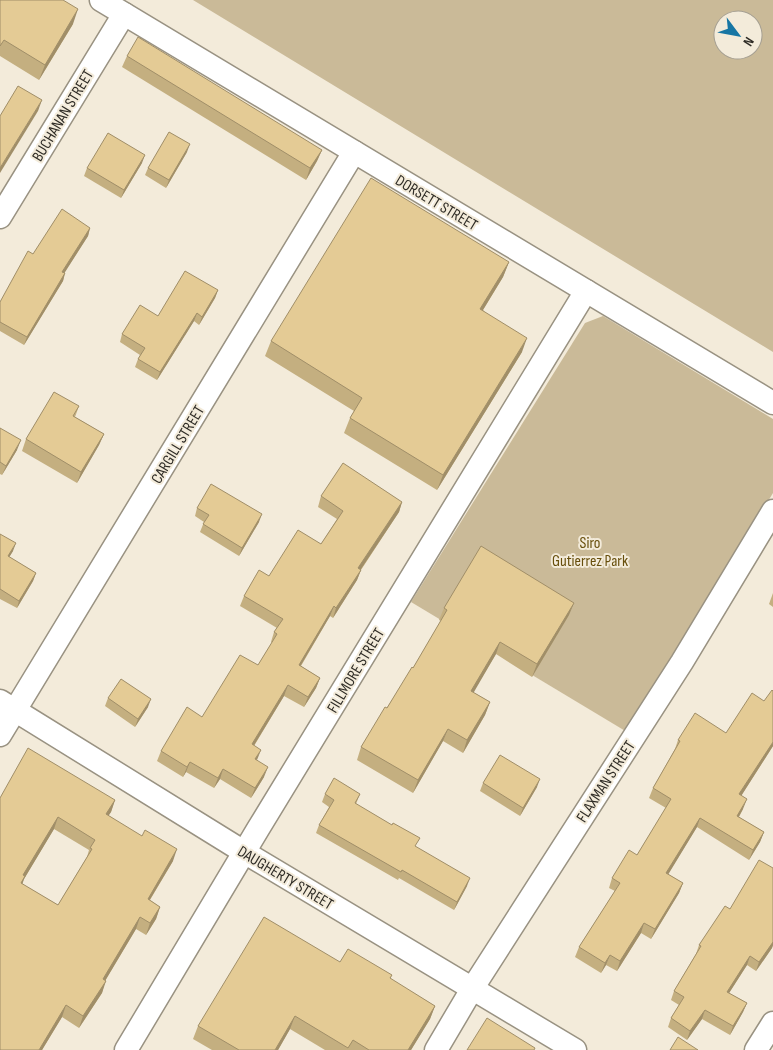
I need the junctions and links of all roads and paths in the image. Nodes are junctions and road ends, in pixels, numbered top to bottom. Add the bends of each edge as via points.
1 (101, 0) edge
2 (124, 14) junction
3 (354, 152) junction
4 (0, 217) edge
5 (586, 291) junction
6 (773, 403) edge
7 (773, 511) edge
8 (8, 706) edge
9 (0, 735) edge
10 (244, 852) junction
11 (472, 989) junction
12 (773, 1023) edge
13 (126, 1050) edge
14 (436, 1050) edge
15 (575, 1050) edge
16 (756, 1050) edge

1 - 2 street, DORSETT STREET
2 - 3 street, DORSETT STREET
2 - 4 street, BUCHANAN STREET
3 - 5 street, DORSETT STREET
3 - 8 street, CARGILL STREET
5 - 6 street, DORSETT STREET
5 - 10 street, FILLMORE STREET
7 - 11 street, FLAXMAN STREET via 682,662
8 - 9 street, CARGILL STREET
8 - 10 street, DAUGHERTY STREET
10 - 11 street, DAUGHERTY STREET
10 - 13 street, FILLMORE STREET
11 - 14 street, FLAXMAN STREET
11 - 15 street, DAUGHERTY STREET
12 - 16 street

